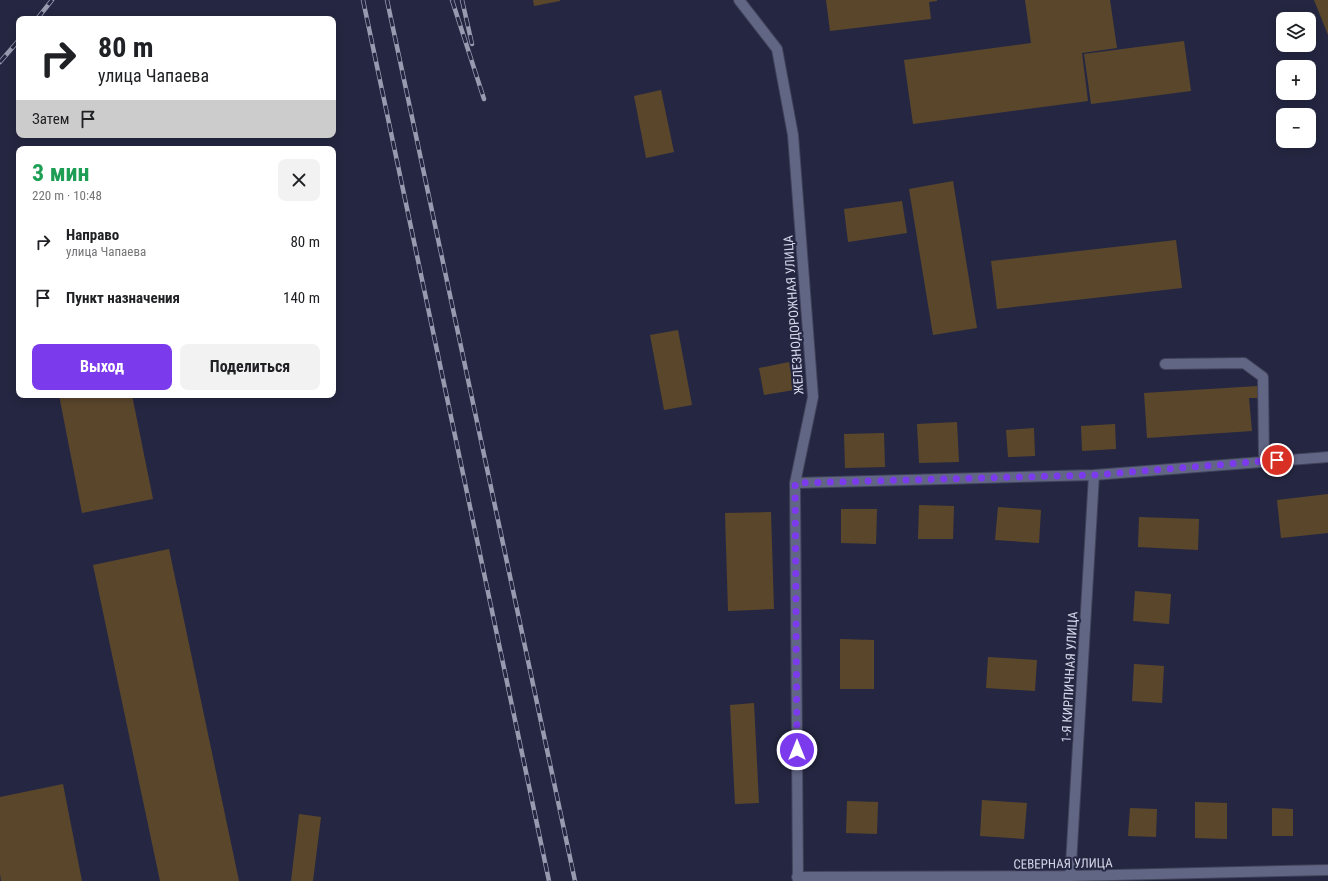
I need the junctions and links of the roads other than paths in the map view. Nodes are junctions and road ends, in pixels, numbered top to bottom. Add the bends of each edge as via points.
1 (739, 0) edge
2 (1165, 364) dead end
3 (1328, 456) edge
4 (1264, 461) junction
5 (1094, 475) junction
6 (795, 483) junction
7 (1328, 870) edge
8 (798, 879) edge
9 (1071, 879) edge

1 - 6 street, ЖЕЛЕЗНОДОРОЖНАЯ УЛИЦА via 777,49 793,135 813,397
2 - 4 street via 1244,363 1263,377
3 - 4 street
4 - 5 street
5 - 6 street
5 - 9 street, 1-Я КИРПИЧНАЯ УЛИЦА
6 - 8 street, ЖЕЛЕЗНОДОРОЖНАЯ УЛИЦА
7 - 9 street, СЕВЕРНАЯ УЛИЦА
8 - 9 street, СЕВЕРНАЯ УЛИЦА

